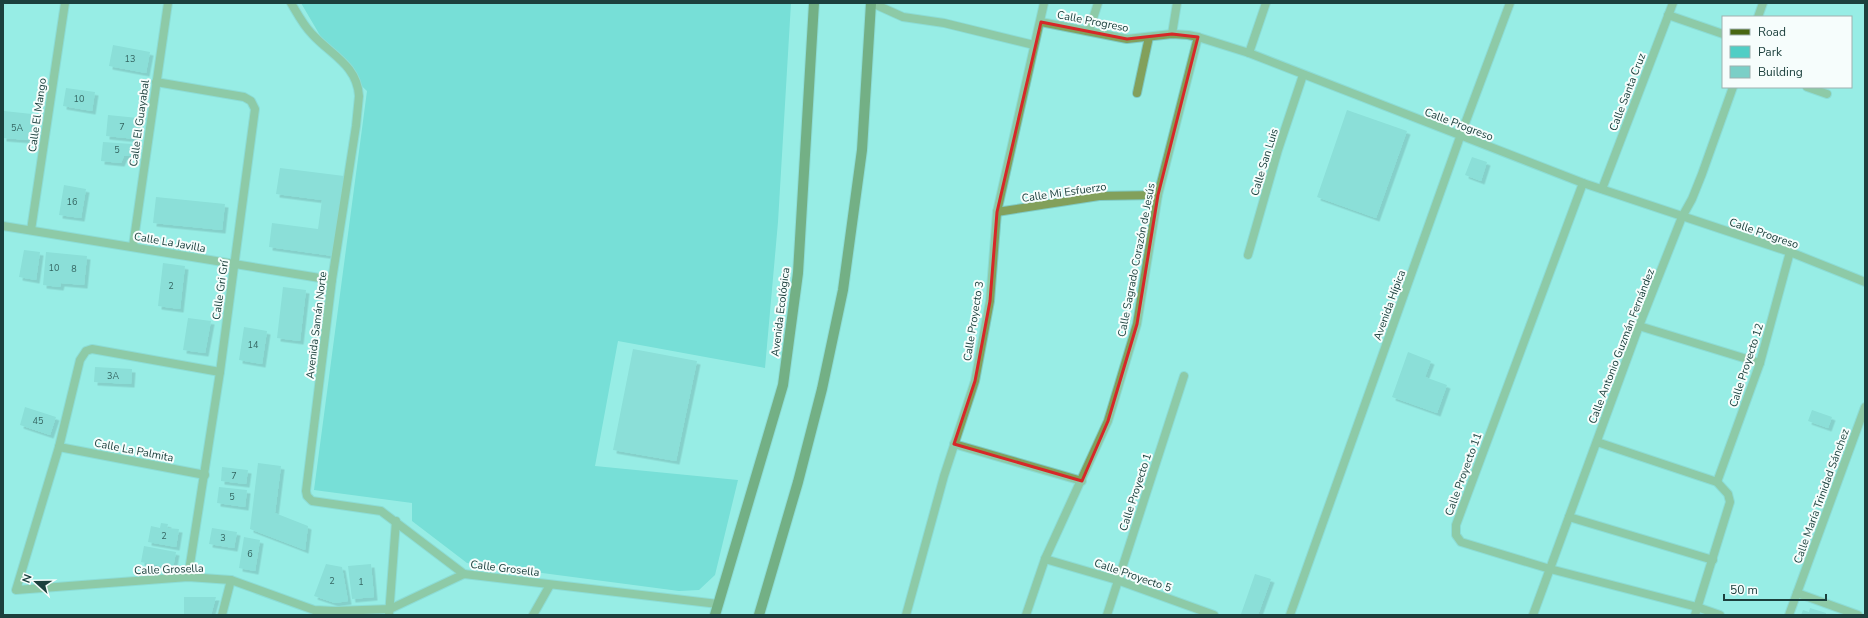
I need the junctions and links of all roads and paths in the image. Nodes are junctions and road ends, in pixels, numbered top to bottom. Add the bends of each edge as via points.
1 (65, 3) edge
2 (168, 3) edge
3 (291, 3) edge
4 (814, 3) edge
5 (871, 3) edge
6 (1044, 3) edge
7 (1098, 3) edge
8 (1177, 3) edge
9 (1266, 3) edge
10 (1510, 3) edge
11 (1673, 3) edge
12 (1763, 3) edge
13 (1668, 14) junction
14 (1758, 16) edge
15 (1040, 22) junction
16 (1089, 31) junction
17 (1172, 34) junction
18 (1722, 34) edge
19 (1149, 37) junction
20 (1198, 37) junction
21 (1034, 45) junction
22 (1249, 54) junction
23 (1303, 75) junction
24 (156, 82) junction
25 (1733, 88) edge
26 (1810, 88) edge
27 (1136, 93) dead end
28 (1826, 94) dead end
29 (1460, 137) junction
30 (1583, 183) junction
31 (1602, 189) junction
32 (1158, 195) junction
33 (996, 212) junction
34 (1682, 216) junction
35 (3, 226) edge
36 (32, 230) junction
37 (133, 246) junction
38 (1790, 252) junction
39 (1248, 255) dead end
40 (235, 264) junction
41 (332, 280) junction
42 (1865, 282) edge
43 (1639, 326) junction
44 (1760, 363) junction
45 (220, 372) junction
46 (1184, 376) dead end
47 (1865, 407) edge
48 (1597, 442) junction
49 (954, 444) junction
50 (59, 447) junction
51 (205, 475) junction
52 (1082, 480) junction
53 (1717, 482) junction
54 (1569, 517) junction
55 (396, 521) junction
56 (1045, 559) junction
57 (1713, 560) junction
58 (1550, 569) junction
59 (464, 574) junction
60 (188, 577) junction
61 (231, 580) junction
62 (1117, 580) junction
63 (550, 585) junction
64 (1797, 593) junction
65 (718, 604) junction
66 (1697, 606) junction
67 (389, 612) edge
68 (222, 615) edge
69 (533, 615) edge
70 (715, 615) edge
71 (759, 615) edge
72 (906, 615) edge
73 (1026, 615) edge
74 (1107, 615) edge
75 (1214, 615) edge
76 (1290, 615) edge
77 (1533, 615) edge
78 (1695, 615) edge
79 (1720, 615) edge
80 (1789, 615) edge
81 (1858, 615) edge

1 - 36 street, Calle El Mango
2 - 24 street, Calle El Guayabal
3 - 41 street, Avenida Samán Norte via 311,34 354,74 358,85 356,126
4 - 65 main road, Avenida Ecológica via 798,273 783,385
5 - 21 street via 903,17 944,23
5 - 71 main road via 862,150 843,290 822,389
6 - 15 street, Calle Proyecto 3
7 - 16 street
8 - 17 street
9 - 22 street
10 - 29 street, Avenida Hípica
11 - 13 street, Calle Santa Cruz
12 - 14 street
13 - 18 street
13 - 31 street, Calle Santa Cruz
15 - 16 street, Calle Progreso
15 - 21 street, Calle Proyecto 3
16 - 19 street, Calle Progreso via 1127,39
17 - 19 street, Calle Progreso
17 - 20 street, Calle Progreso
19 - 27 street
20 - 22 street, Calle Progreso
20 - 32 street, Calle Sagrado Corazón de Jesús
21 - 33 street, Calle Proyecto 3
22 - 23 street, Calle Progreso
23 - 29 street, Calle Progreso
23 - 39 street, Calle San Luis
24 - 37 street, Calle El Guayabal
24 - 40 street, Calle Gri Grí via 244,97 251,101 255,109
25 - 34 street, Calle Antonio Guzmán Fernández via 1692,200
26 - 28 street
29 - 30 street, Calle Progreso
29 - 76 street, Avenida Hípica
30 - 31 street, Calle Progreso
30 - 58 street, Calle Proyecto 11 via 1456,525 1456,535 1461,542
31 - 34 street, Calle Progreso
32 - 33 street, Calle Mi Esfuerzo via 1099,196
32 - 52 street, Calle Sagrado Corazón de Jesús via 1137,324 1108,421
33 - 49 street, Calle Proyecto 3 via 990,301 974,380
34 - 38 street, Calle Progreso
34 - 43 street, Calle Antonio Guzmán Fernández
35 - 36 street, Calle La Javilla
36 - 37 street, Calle La Javilla
37 - 40 street, Calle La Javilla
38 - 42 street, Calle Progreso
38 - 44 street, Calle Proyecto 12
40 - 41 street, Calle La Javilla
40 - 45 street, Calle Gri Grí
41 - 55 street, Avenida Samán Norte via 307,496 312,501 381,511
43 - 44 street
43 - 48 street, Calle Antonio Guzmán Fernández
44 - 53 street, Calle Proyecto 12
45 - 50 street, Calle Grosella via 92,349 86,351 80,360
45 - 51 street, Calle Gri Grí
46 - 62 street, Calle Proyecto 1
47 - 64 street, Calle María Trinidad Sánchez
48 - 53 street
48 - 54 street, Calle Antonio Guzmán Fernández
49 - 52 street
49 - 72 street, Calle Proyecto 3
50 - 51 street, Calle La Palmita
50 - 60 street, Calle Grosella via 16,590
51 - 60 street, Calle Gri Grí
52 - 56 street, Calle Sagrado Corazón de Jesús
53 - 57 street via 1728,494 1730,502
54 - 57 street
54 - 58 street, Calle Antonio Guzmán Fernández
55 - 59 street, Avenida Samán Norte
55 - 67 street
56 - 62 street, Calle Proyecto 5
56 - 73 street, Calle Sagrado Corazón de Jesús
57 - 66 street
58 - 66 street, Calle Proyecto 11
58 - 77 street, Calle Antonio Guzmán Fernández
59 - 63 street, Calle Grosella
59 - 67 street, Calle Grosella
60 - 61 street, Calle Grosella
61 - 67 street, Calle Grosella via 314,610
61 - 68 street
62 - 74 street, Calle Proyecto 1
62 - 75 street, Calle Proyecto 5
63 - 65 street, Calle Grosella
63 - 69 street
64 - 80 street, Calle María Trinidad Sánchez
64 - 81 street
65 - 70 main road, Avenida Ecológica
66 - 78 street
66 - 79 street, Calle Proyecto 11

